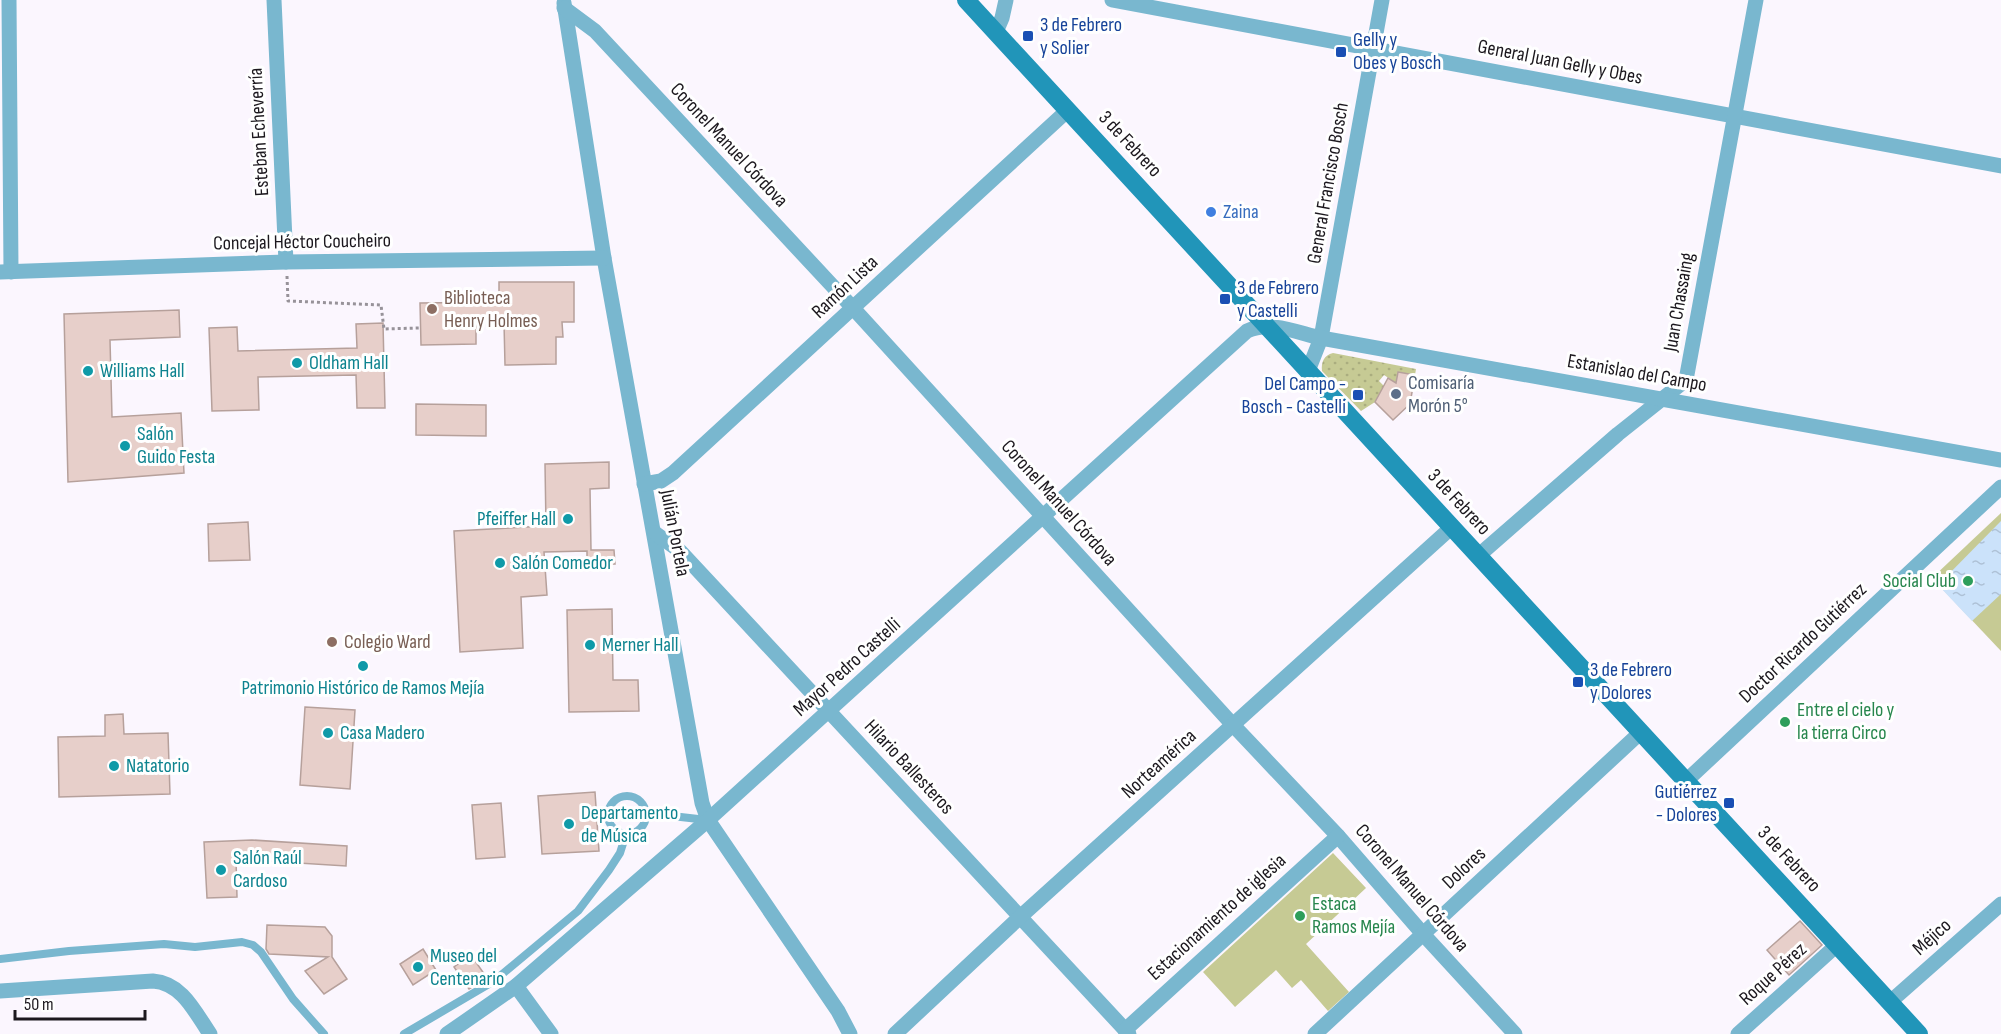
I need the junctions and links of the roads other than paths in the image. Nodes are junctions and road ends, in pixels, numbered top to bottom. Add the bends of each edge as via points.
1 (9, 0) edge
2 (274, 0) edge
3 (966, 0) edge
4 (1006, 0) edge
5 (1112, 0) edge
6 (1382, 0) edge
7 (1756, 0) edge
8 (564, 4) edge
9 (996, 32) junction
10 (1373, 48) junction
11 (1068, 110) junction
12 (1733, 117) junction
13 (2001, 166) edge
14 (604, 258) junction
15 (286, 262) junction
16 (6, 272) edge
17 (853, 308) junction
18 (1267, 326) junction
19 (1322, 338) junction
20 (1308, 371) junction
21 (1663, 399) junction
22 (2001, 460) edge
23 (644, 484) junction
24 (2001, 487) edge
25 (1043, 517) junction
26 (1452, 527) junction
27 (655, 533) junction
28 (1478, 556) junction
29 (829, 712) junction
30 (1233, 725) junction
31 (1641, 732) junction
32 (1686, 781) junction
33 (646, 817) junction
34 (708, 820) junction
35 (626, 834) junction
36 (1338, 836) junction
37 (2001, 904) edge
38 (1020, 917) junction
39 (1423, 934) junction
40 (1837, 945) junction
41 (0, 959) edge
42 (516, 986) junction
43 (0, 991) edge
44 (1890, 1002) junction
45 (1127, 1032) edge
46 (1323, 1032) edge
47 (210, 1034) edge
48 (324, 1034) edge
49 (404, 1034) edge
50 (447, 1034) edge
51 (550, 1034) edge
52 (850, 1034) edge
53 (895, 1034) edge
54 (1515, 1034) edge
55 (1738, 1034) edge
56 (1919, 1034) edge

1 - 16 street
2 - 15 street, Esteban Echeverría
3 - 9 main road, 3 de Febrero
4 - 9 street
5 - 10 street, General Juan Gelly y Obes
6 - 10 street, General Francisco Bosch
7 - 12 street, Juan Chassaing
8 - 14 street, Julián Portela
8 - 17 street, Coronel Manuel Córdova via 595,31
9 - 11 main road, 3 de Febrero
10 - 12 street, General Juan Gelly y Obes
10 - 19 street, General Francisco Bosch
11 - 17 street, Ramón Lista
11 - 18 main road, 3 de Febrero
12 - 13 street, General Juan Gelly y Obes
12 - 21 street, Juan Chassaing via 1686,380
14 - 15 street, Concejal Héctor Coucheiro
14 - 23 street, Julián Portela
15 - 16 street, Concejal Héctor Coucheiro
17 - 23 street, Ramón Lista via 673,473 661,481
17 - 25 street, Coronel Manuel Córdova
18 - 19 street, Estanislao del Campo
18 - 20 main road, 3 de Febrero
18 - 25 street, Mayor Pedro Castelli via 1247,331
19 - 20 street, General Francisco Bosch
19 - 21 street, Estanislao del Campo
20 - 26 main road, 3 de Febrero
21 - 22 street, Estanislao del Campo
21 - 28 street, Juan Chassaing
23 - 27 street, Julián Portela
24 - 32 street, Doctor Ricardo Gutiérrez
25 - 29 street, Mayor Pedro Castelli
25 - 30 street, Coronel Manuel Córdova
26 - 28 main road, 3 de Febrero
26 - 30 street, Norteamérica
27 - 29 street, Hilario Ballesteros via 680,552
27 - 34 street, Julián Portela
28 - 31 main road, 3 de Febrero
29 - 34 street, Mayor Pedro Castelli
29 - 38 street, Hilario Ballesteros
30 - 36 street, Coronel Manuel Córdova
30 - 38 street, Norteamérica
31 - 32 main road, 3 de Febrero
31 - 39 street, Dolores
32 - 40 main road, 3 de Febrero
33 - 34 lane
33 - 35 lane via 637,832
33 - 35 lane via 645,806 632,796 625,795 612,803 608,819 613,828
34 - 42 street, Mayor Pedro Castelli
34 - 52 street, Julián Portela
35 - 49 lane via 620,853 578,911 494,981
36 - 39 street, Coronel Manuel Córdova
36 - 45 street, Estacionamiento de iglesia
37 - 44 street, Méjico
38 - 45 street, Hilario Ballesteros
38 - 53 street, Norteamérica
39 - 46 street, Dolores
39 - 54 street, Coronel Manuel Córdova
40 - 44 main road, 3 de Febrero
40 - 55 street, Roque Pérez
41 - 48 lane via 164,944 195,947 242,942 261,952 293,999
42 - 50 street, Mayor Pedro Castelli
42 - 51 street
43 - 47 street via 165,981 175,987
44 - 56 main road, 3 de Febrero

